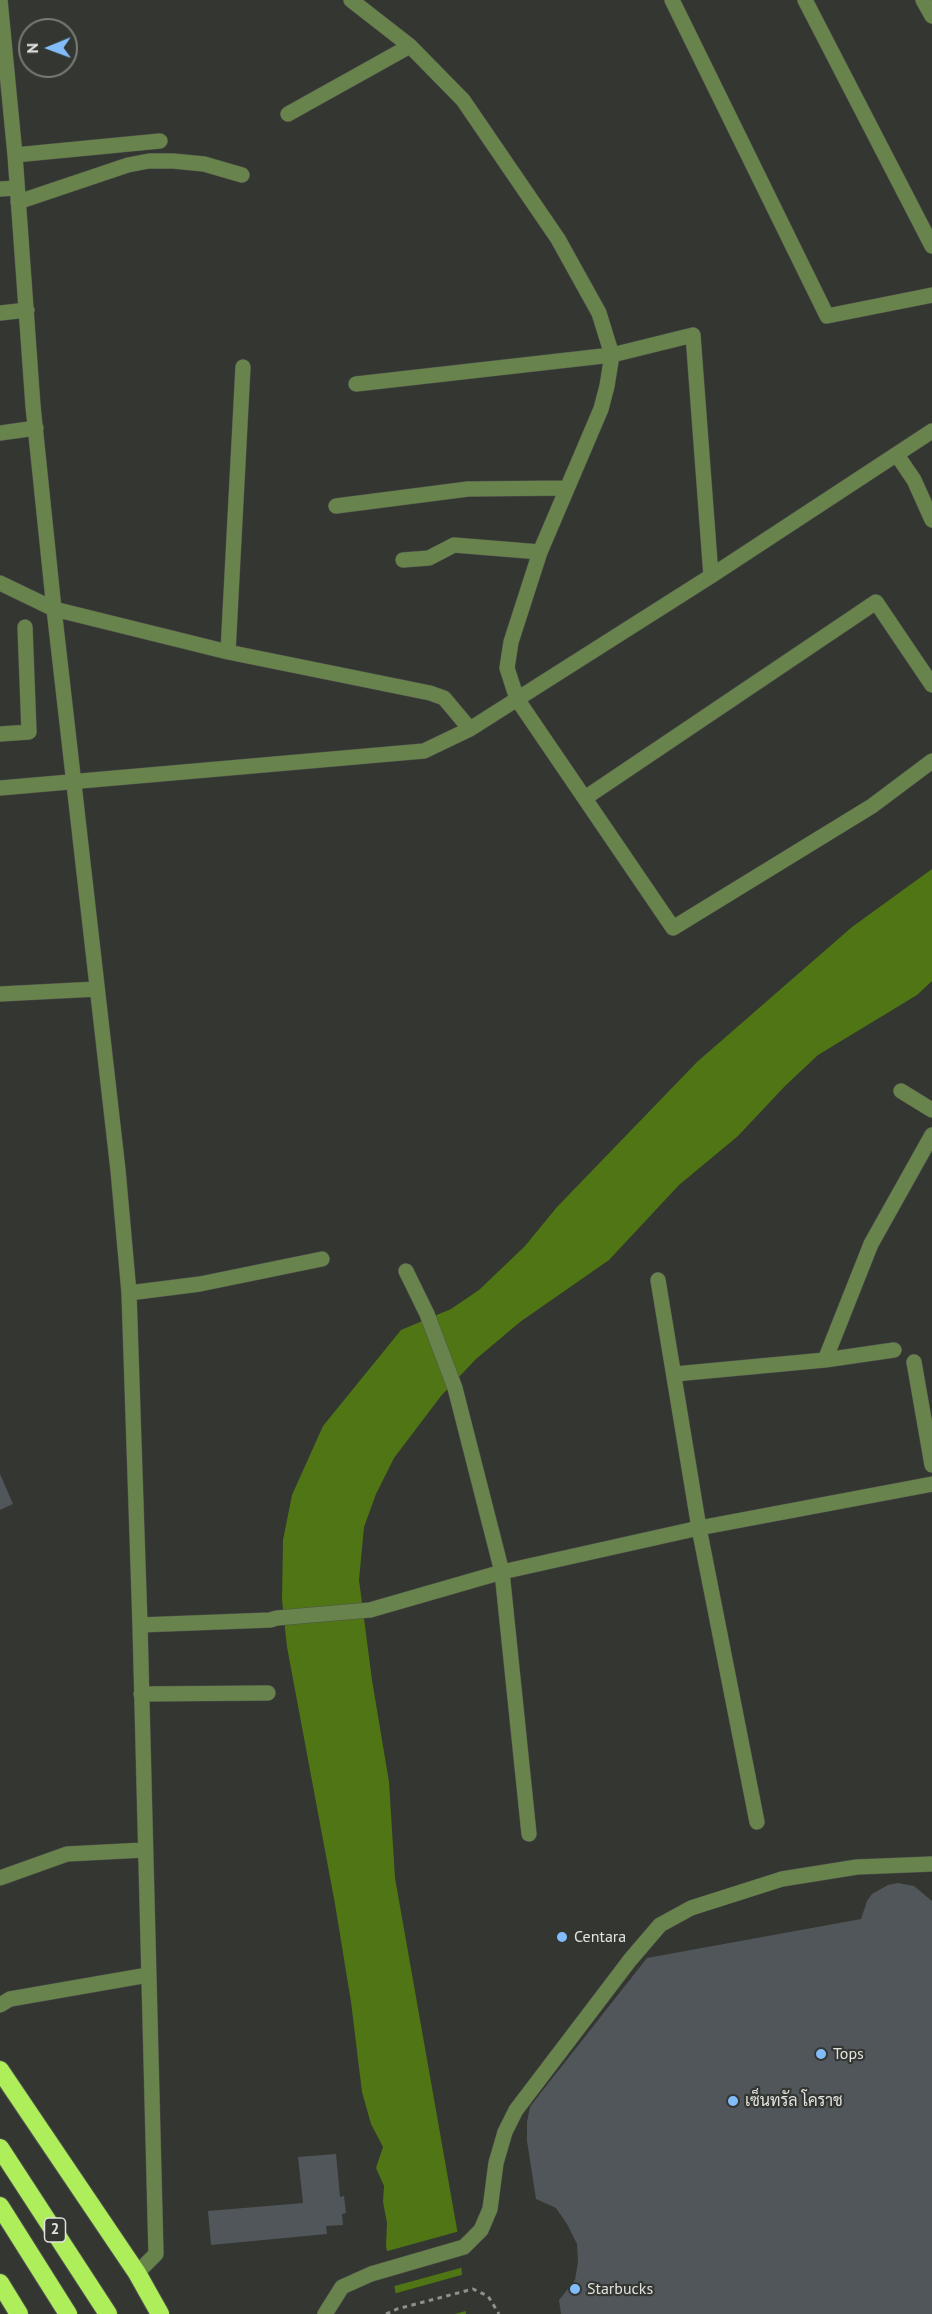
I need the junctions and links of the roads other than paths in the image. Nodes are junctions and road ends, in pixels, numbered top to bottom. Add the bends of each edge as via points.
1 (0, 0) edge
2 (351, 0) edge
3 (672, 0) edge
4 (805, 0) edge
5 (923, 0) edge
6 (932, 16) edge
7 (410, 46) junction
8 (3, 53) edge
9 (288, 114) dead end
10 (160, 141) dead end
11 (15, 155) junction
12 (242, 175) dead end
13 (0, 189) edge
14 (18, 195) junction
15 (932, 246) edge
16 (932, 295) edge
17 (27, 310) junction
18 (0, 313) edge
19 (612, 355) junction
20 (243, 367) dead end
21 (356, 384) dead end
22 (36, 428) junction
23 (932, 431) edge
24 (0, 433) edge
25 (897, 454) junction
26 (567, 488) junction
27 (336, 506) dead end
28 (932, 520) edge
29 (540, 552) junction
30 (402, 560) dead end
31 (711, 576) junction
32 (0, 583) edge
33 (54, 609) junction
34 (25, 627) dead end
35 (228, 652) junction
36 (932, 685) edge
37 (517, 699) junction
38 (470, 729) junction
39 (0, 734) edge
40 (932, 761) edge
41 (75, 781) junction
42 (0, 788) edge
43 (585, 798) junction
44 (97, 989) junction
45 (0, 994) edge
46 (901, 1091) dead end
47 (932, 1110) edge
48 (932, 1136) edge
49 (322, 1259) dead end
50 (406, 1271) dead end
51 (658, 1280) dead end
52 (129, 1293) junction
53 (894, 1350) dead end
54 (825, 1360) junction
55 (914, 1362) dead end
56 (675, 1374) junction
57 (932, 1465) edge
58 (932, 1484) edge
59 (699, 1528) junction
60 (502, 1572) junction
61 (140, 1625) junction
62 (268, 1693) dead end
63 (141, 1694) junction
64 (757, 1822) dead end
65 (529, 1834) dead end
66 (144, 1850) junction
67 (932, 1864) edge
68 (0, 1878) edge
69 (148, 1975) junction
70 (0, 2005) edge
71 (0, 2070) edge
72 (0, 2148) edge
73 (0, 2206) edge
74 (137, 2273) junction
75 (0, 2283) edge
76 (19, 2314) edge
77 (68, 2314) edge
78 (108, 2314) edge
79 (160, 2314) edge
80 (325, 2314) edge

1 - 8 street
2 - 7 street
3 - 16 street via 827,316
4 - 15 street
5 - 6 street
7 - 9 street
7 - 19 street via 463,100 558,239 599,313
8 - 11 street
10 - 11 street
11 - 14 street
12 - 14 street via 204,164 149,161
13 - 14 street
14 - 17 street
17 - 18 street
17 - 22 street
19 - 21 street
19 - 26 street via 601,409
19 - 31 street via 693,335
20 - 35 street
22 - 24 street
22 - 33 street
23 - 25 street
25 - 28 street
25 - 31 street
26 - 27 street via 468,489
26 - 29 street
29 - 30 street via 454,545 429,558
29 - 37 street via 507,668
31 - 37 street
32 - 33 street
33 - 35 street
33 - 41 street
34 - 39 street via 29,732
35 - 38 street via 430,693 444,698
36 - 43 street via 876,602
37 - 38 street
37 - 43 street
38 - 41 street via 424,751
40 - 43 street via 872,806 674,928
41 - 42 street
41 - 44 street
44 - 45 street
44 - 52 street
46 - 47 street
48 - 54 street via 872,1244
49 - 52 street via 200,1284
50 - 60 street via 455,1388
51 - 56 street
52 - 61 street
53 - 54 street
54 - 56 street
55 - 57 street
56 - 59 street
58 - 59 street
59 - 60 street
59 - 64 street
60 - 61 street via 370,1610 270,1620
60 - 65 street
61 - 63 street
62 - 63 street
63 - 66 street
66 - 68 street via 67,1854
66 - 69 street
67 - 80 street via 857,1867 782,1879 691,1908 660,1925 516,2110 505,2132 490,2209 481,2230 464,2247 371,2274 342,2287
69 - 70 street via 10,1999
69 - 74 street via 156,2254
71 - 74 highway
72 - 78 highway, 2
73 - 77 highway, 2
74 - 79 highway
75 - 76 highway

